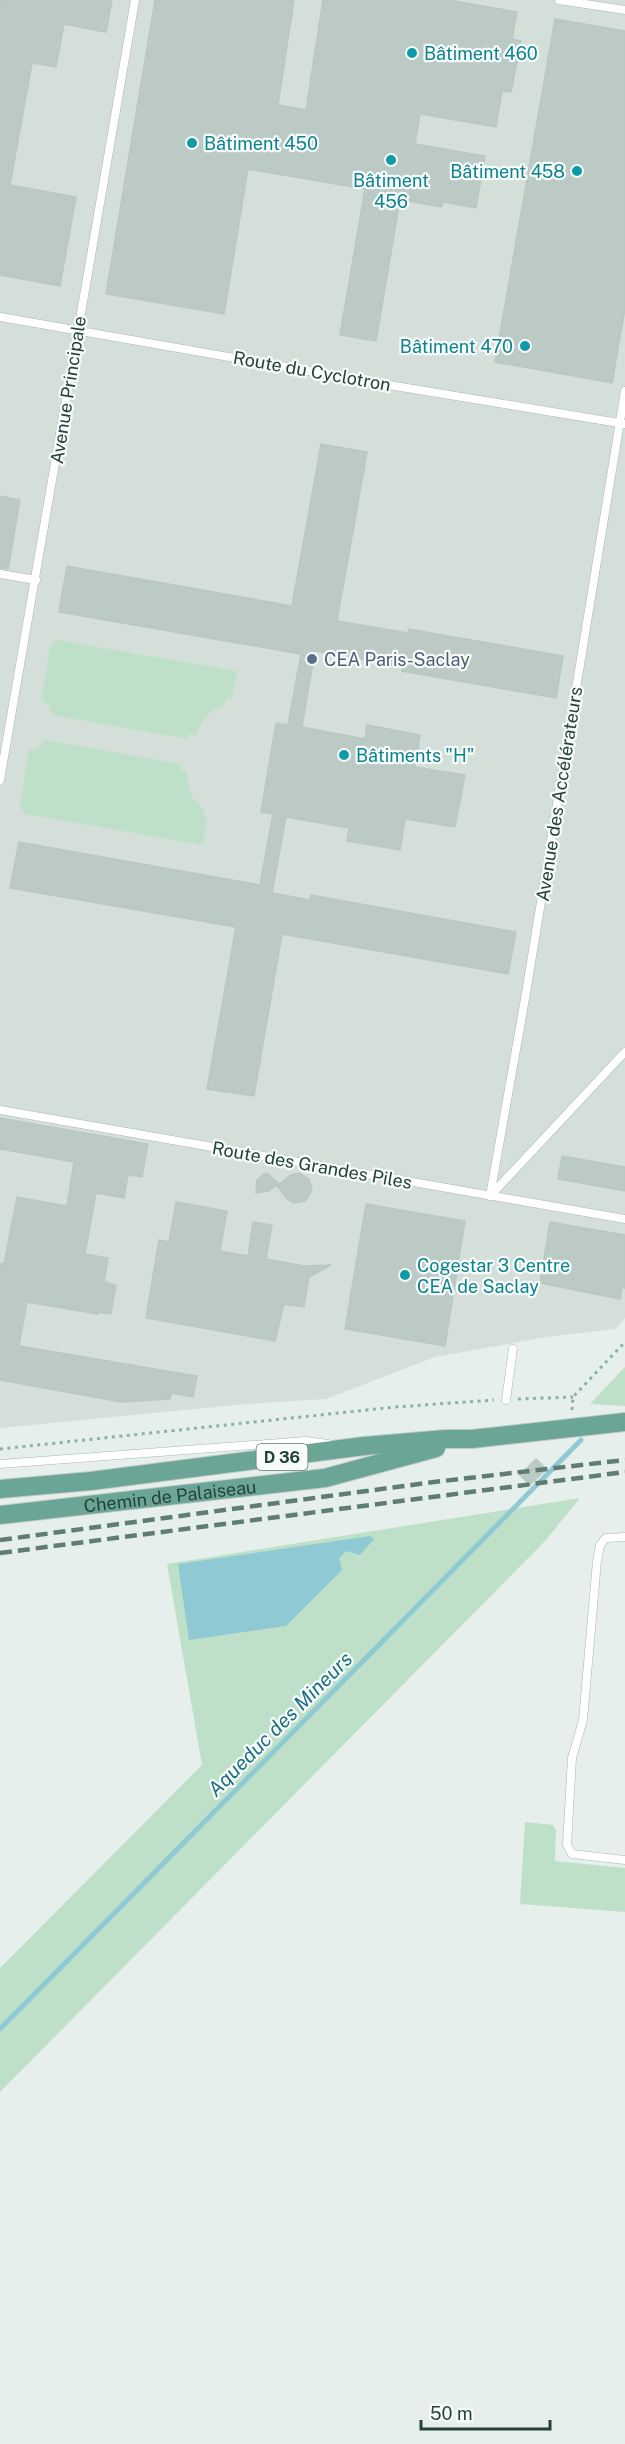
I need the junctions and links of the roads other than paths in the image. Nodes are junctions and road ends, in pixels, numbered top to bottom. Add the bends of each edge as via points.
1 (135, 0) edge
2 (559, 0) edge
3 (625, 10) edge
4 (0, 317) edge
5 (78, 329) junction
6 (625, 391) edge
7 (622, 423) edge
8 (0, 574) edge
9 (36, 580) junction
10 (0, 780) edge
11 (625, 1052) edge
12 (0, 1110) edge
13 (490, 1196) junction
14 (625, 1219) edge
15 (513, 1349) dead end
16 (506, 1400) road end
17 (625, 1422) edge
18 (472, 1438) junction
19 (353, 1448) junction
20 (0, 1464) edge
21 (0, 1489) edge
22 (0, 1515) edge
23 (625, 1537) edge
24 (625, 1860) edge

1 - 5 lane, Avenue Principale
2 - 3 lane
4 - 5 lane, Route du Cyclotron
5 - 7 lane, Route du Cyclotron
5 - 9 lane, Avenue Principale
6 - 7 lane, Avenue des Accélérateurs
7 - 13 lane, Avenue des Accélérateurs
8 - 9 lane
9 - 10 lane, Avenue Principale
11 - 13 lane
12 - 13 lane, Route des Grandes Piles
13 - 14 lane, Route des Grandes Piles
15 - 16 lane
17 - 18 main road, D 36
18 - 19 main road, Chemin de Palaiseau / D 36
18 - 22 main road, Chemin de Palaiseau / D 36 via 325,1478
19 - 20 lane via 306,1440
19 - 21 main road, Chemin de Palaiseau / D 36
23 - 24 lane via 606,1538 600,1545 583,1720 572,1758 567,1845 572,1854

